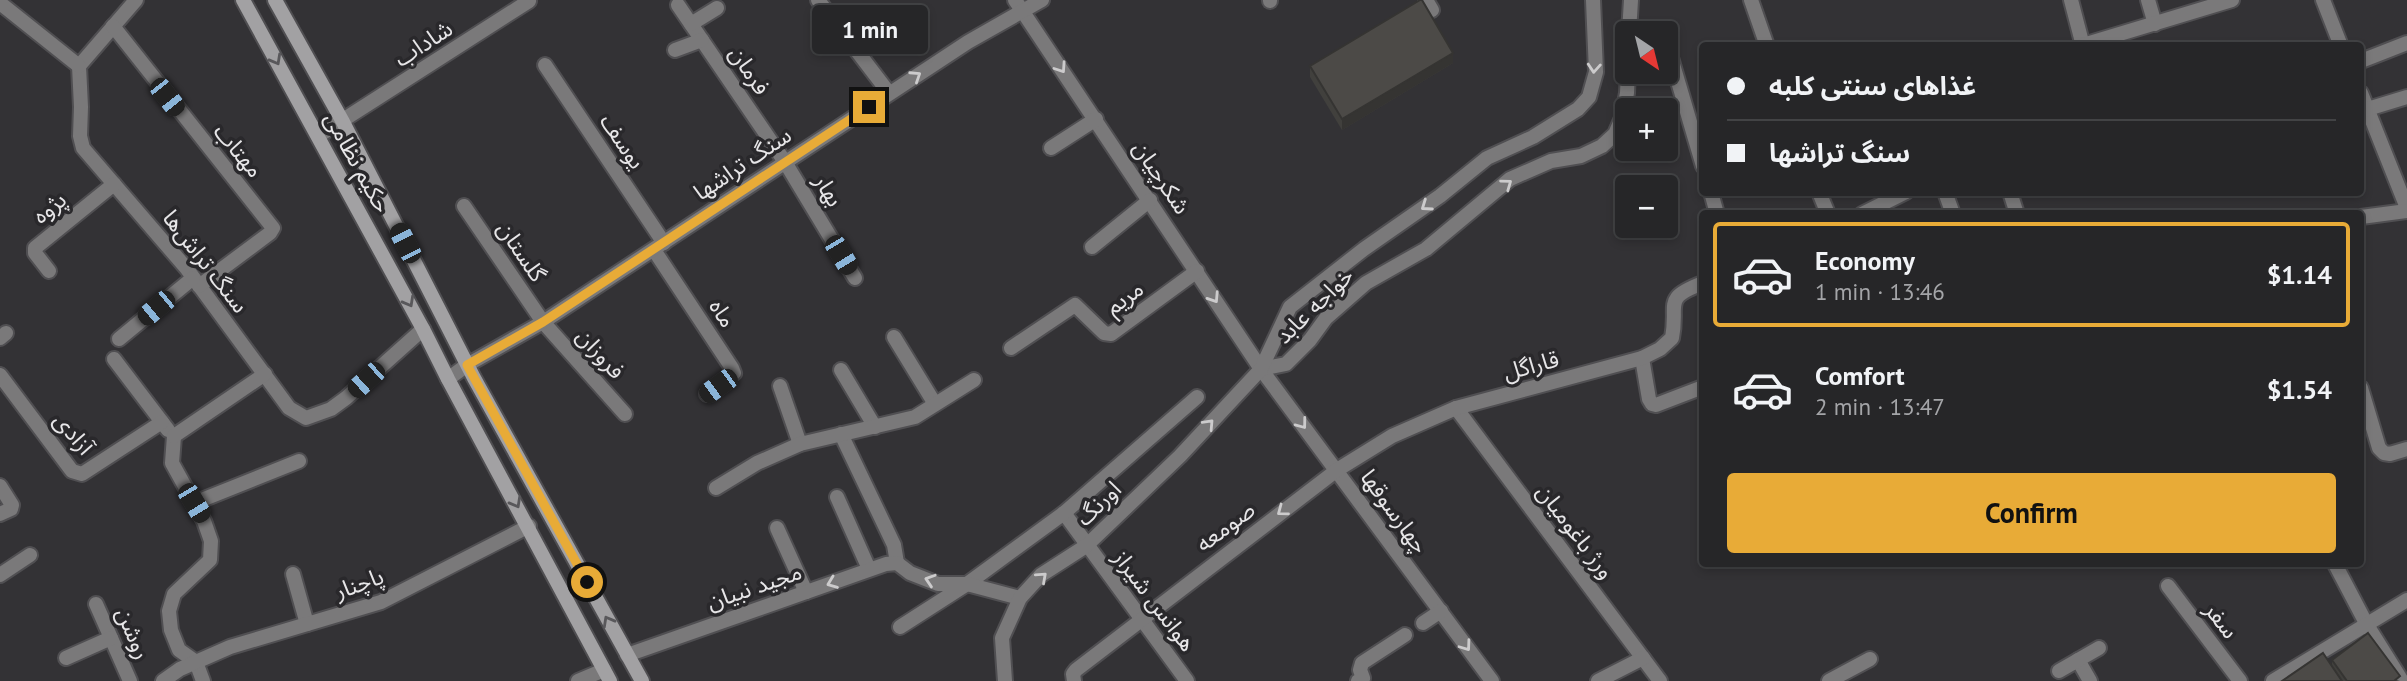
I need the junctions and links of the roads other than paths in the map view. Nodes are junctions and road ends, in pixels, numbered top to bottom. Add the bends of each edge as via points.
1 (136, 0) edge
2 (243, 0) edge
3 (275, 0) edge
4 (818, 0) edge
5 (1042, 0) edge
6 (1593, 0) edge
7 (1631, 0) edge
8 (1751, 0) edge
9 (2071, 0) edge
10 (2148, 0) edge
11 (2232, 0) edge
12 (2323, 0) edge
13 (529, 1) edge
14 (0, 3) edge
15 (678, 5) dead end
16 (1019, 6) edge
17 (717, 8) dead end
18 (1630, 21) edge
19 (691, 24) junction
20 (2155, 24) junction
21 (113, 26) junction
22 (702, 40) junction
23 (1765, 42) edge
24 (2082, 42) edge
25 (2093, 42) edge
26 (2340, 42) edge
27 (2407, 43) edge
28 (675, 50) dead end
29 (2364, 60) edge
30 (545, 65) dead end
31 (79, 66) junction
32 (1678, 81) edge
33 (1627, 84) edge
34 (890, 93) junction
35 (2407, 97) edge
36 (2364, 109) edge
37 (1096, 119) junction
38 (343, 122) junction
39 (318, 136) junction
40 (1051, 148) dead end
41 (1699, 152) edge
42 (785, 162) junction
43 (114, 184) junction
44 (1898, 196) edge
45 (1150, 200) junction
46 (464, 206) dead end
47 (2407, 209) edge
48 (1870, 210) edge
49 (2364, 216) edge
50 (659, 247) junction
51 (1092, 247) dead end
52 (49, 271) dead end
53 (1197, 271) junction
54 (855, 278) dead end
55 (196, 282) junction
56 (1699, 285) edge
57 (543, 322) junction
58 (424, 328) junction
59 (894, 337) dead end
60 (119, 339) dead end
61 (1011, 348) dead end
62 (1642, 358) junction
63 (114, 359) dead end
64 (467, 365) junction
65 (1261, 369) junction
66 (841, 370) dead end
67 (265, 374) junction
68 (0, 375) edge
69 (448, 379) junction
70 (974, 380) dead end
71 (780, 386) dead end
72 (1699, 389) edge
73 (707, 394) dead end
74 (1197, 397) dead end
75 (2364, 398) edge
76 (935, 404) junction
77 (1456, 408) junction
78 (625, 414) dead end
79 (162, 422) junction
80 (875, 427) junction
81 (841, 434) junction
82 (174, 436) junction
83 (800, 444) junction
84 (2407, 449) edge
85 (299, 461) dead end
86 (1336, 470) junction
87 (0, 486) edge
88 (716, 488) dead end
89 (837, 497) dead end
90 (194, 503) junction
91 (1064, 513) junction
92 (0, 514) edge
93 (528, 527) junction
94 (777, 528) dead end
95 (1086, 546) junction
96 (30, 555) dead end
97 (897, 563) junction
98 (2337, 567) edge
99 (869, 569) junction
100 (293, 574) dead end
101 (0, 575) edge
102 (967, 584) junction
103 (2168, 586) dead end
104 (806, 592) junction
105 (1020, 598) junction
106 (2407, 600) edge
107 (96, 604) dead end
108 (1441, 611) junction
109 (1141, 619) junction
110 (1423, 623) dead end
111 (307, 624) junction
112 (2367, 625) junction
113 (900, 627) dead end
114 (1405, 635) dead end
115 (111, 638) junction
116 (2099, 648) dead end
117 (627, 655) junction
118 (66, 658) dead end
119 (1643, 658) junction
120 (1870, 659) dead end
121 (2078, 660) junction
122 (196, 662) junction
123 (2059, 671) dead end
124 (607, 675) edge
125 (1073, 678) edge
126 (130, 681) edge
127 (163, 681) edge
128 (204, 681) edge
129 (578, 681) edge
130 (642, 681) edge
131 (1005, 681) edge
132 (1187, 681) edge
133 (1359, 681) edge
134 (1492, 681) edge
135 (1598, 681) edge
136 (1660, 681) edge
137 (1829, 681) edge
138 (2090, 681) edge
139 (2240, 681) edge
140 (2273, 681) edge
141 (2402, 681) edge

1 - 21 street
2 -> 39 main road, حکیم نظامی
3 - 38 main road, حکیم نظامی
4 - 34 street
5 - 16 street, سنگ تراشها
6 -> 65 street, خواجه عابد via 1596,72 1589,97 1578,109 1533,136 1487,158 1290,307
7 - 18 street
8 - 23 street
9 - 24 street
10 - 20 street
11 - 20 street
12 - 26 street
13 - 38 street, شاداب
14 - 31 street
15 - 19 street, فرمان
34 -> 16 street, سنگ تراشها
16 -> 37 street, شکرچیان
17 - 19 street
19 - 22 street, فرمان
20 - 25 street
21 - 31 street
21 - 55 street, مهتاب via 273,228
22 - 28 street
22 - 42 street, فرمان
27 - 29 street
30 - 50 street, یوسف
31 - 43 street, سنگ تراش‌ها via 80,142
32 - 41 street
65 -> 33 street, خواجه عابد via 1286,364 1326,318 1367,283 1426,249 1510,179 1602,146 1615,134 1622,118
34 - 42 street, سنگ تراشها
35 - 36 street
36 - 47 street
37 - 40 street
37 - 45 street, شکرچیان
38 - 39 street, شاداب
38 - 64 main road, حکیم نظامی
39 -> 58 main road, حکیم نظامی
42 - 50 street, سنگ تراشها
42 - 54 street, بهار
43 - 52 street, پژوه via 35,247
43 - 55 street, سنگ تراش‌ها
44 - 48 street
45 - 51 street
45 - 53 street, شکرچیان
46 - 57 street, گلستان
47 - 49 street
50 - 57 street, سنگ تراشها
50 - 73 street, ماه via 734,373
53 - 61 street, مریم via 1111,334 1104,333 1076,305
53 -> 65 street, شکرچیان
55 - 60 street
55 - 67 street, سنگ تراش‌ها
56 - 62 street, قاراگل via 1677,296 1672,338
57 - 64 street, سنگ تراشها
57 - 78 street, فروزان
58 - 67 street, سنگ تراش‌ها via 346,398 316,416 297,415
58 - 69 main road, حکیم نظامی
59 - 76 street
62 - 72 street via 1652,404
62 - 77 street, قاراگل
63 - 79 street
64 - 69 street, سنگ تراشها
117 -> 64 main road, حکیم نظامی
65 -> 86 street, چهارسوقها
95 -> 65 street, اورنگ via 1180,456
66 - 80 street
67 - 82 street
68 - 79 street, آزادی via 77,474
69 -> 93 main road, حکیم نظامی
70 - 76 street
71 - 83 street
74 - 91 street
75 - 84 street via 2379,448 2390,454
76 - 80 street via 915,417
77 - 86 street, قاراگل via 1392,436
77 - 119 street, ورژ باغومیان
79 - 82 street
80 - 81 street
81 - 83 street
81 - 97 street via 894,545
82 - 90 street via 172,463
83 - 88 street
85 - 90 street
86 - 108 street, چهارسوقها
86 -> 109 street, صومعه
87 - 92 street via 12,505
89 - 99 street
90 - 122 street via 211,541 210,560 174,594 169,611 179,650
91 - 95 street, هوانس شیراز
91 - 102 street
93 - 111 street, پاچنار via 381,602
93 - 124 main road, حکیم نظامی
94 - 104 street
105 -> 95 street, اورنگ via 1041,575
95 - 109 street, هوانس شیراز
96 - 101 street
97 - 99 street, مجید نبیان
102 -> 97 street via 938,584
98 - 112 street
99 -> 104 street, مجید نبیان
100 - 111 street
102 - 105 street
102 - 113 street
103 - 139 street, سفر
104 - 117 street, مجید نبیان
105 - 131 street, اورنگ via 1002,638
106 - 112 street
107 - 115 street, روشن
108 - 110 street
108 -> 134 street, چهارسوقها
109 - 125 street, صومعه via 1076,670
109 - 132 street, هوانس شیراز
111 - 122 street, پاچنار
112 - 140 street
112 - 141 street
114 - 133 street via 1362,663
115 - 118 street
115 - 126 street, روشن
116 - 121 street
117 - 130 main road, حکیم نظامی
119 - 135 street
119 - 136 street, ورژ باغومیان
120 - 137 street
121 - 123 street
121 - 138 street
122 - 127 street, پاچنار
122 - 128 street
124 - 129 street

